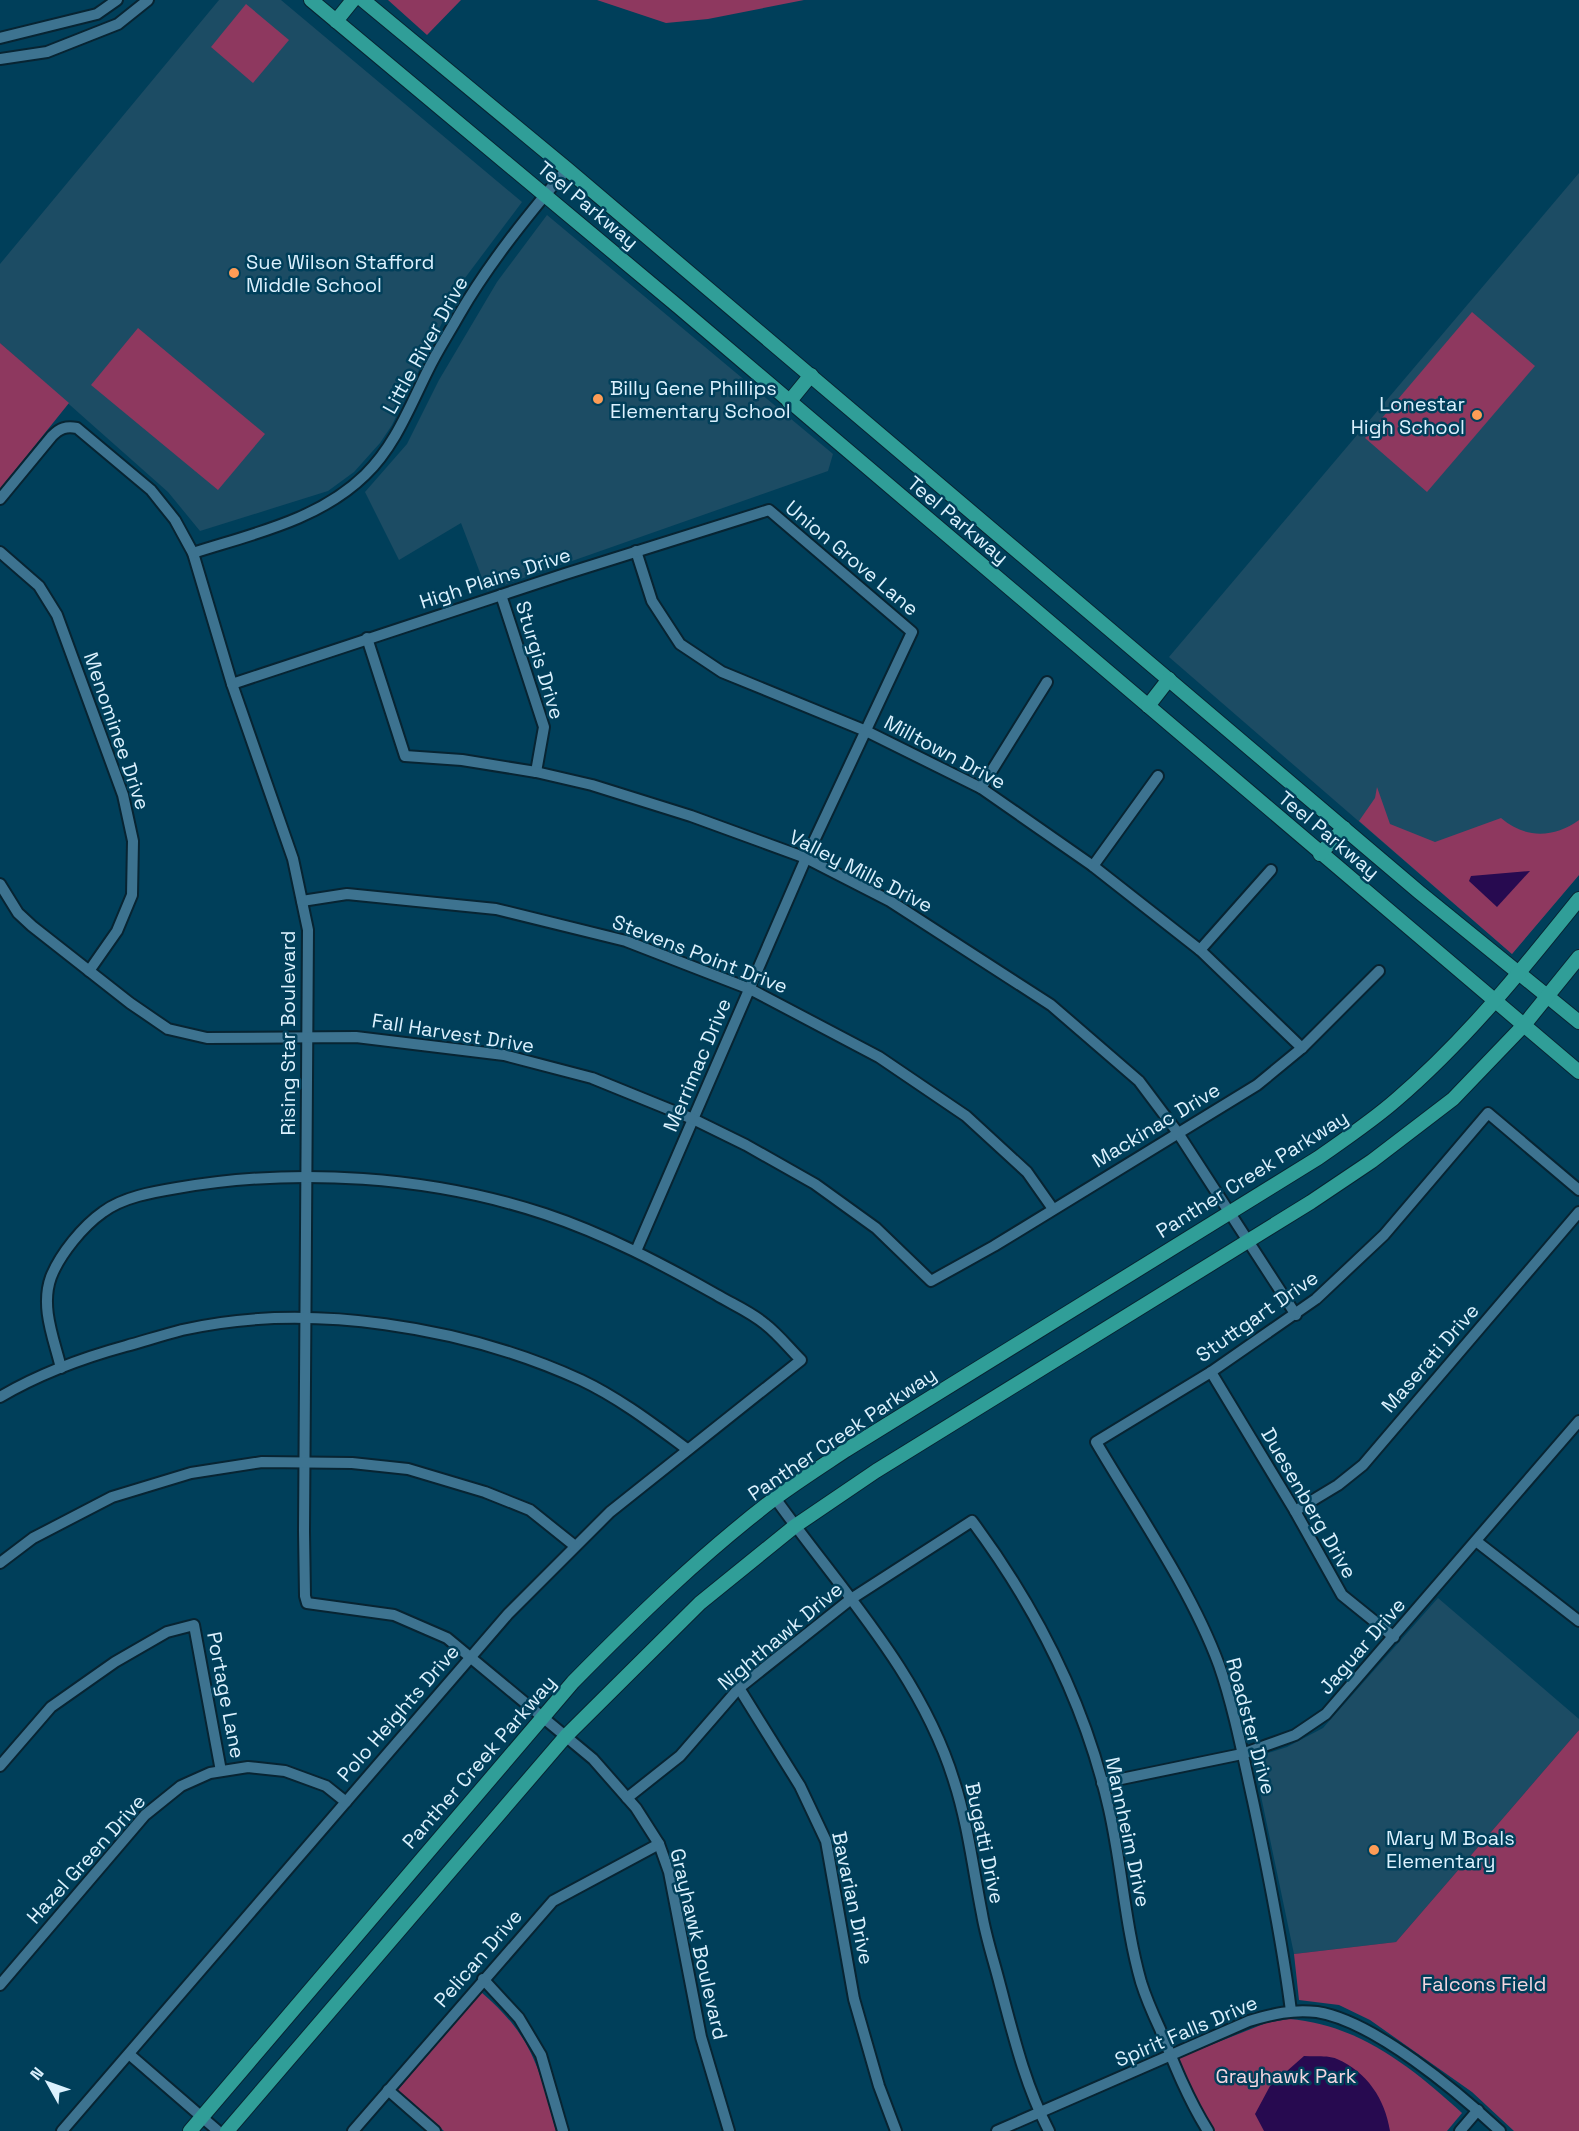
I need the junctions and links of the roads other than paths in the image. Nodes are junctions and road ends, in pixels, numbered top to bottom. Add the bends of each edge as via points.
1 (117, 0) edge
2 (148, 0) edge
3 (311, 0) edge
4 (353, 0) edge
5 (363, 0) edge
6 (336, 21) junction
7 (0, 38) edge
8 (0, 59) edge
9 (567, 169) junction
10 (545, 194) junction
11 (811, 375) junction
12 (789, 402) junction
13 (0, 499) edge
14 (769, 510) joint
15 (636, 551) junction
16 (0, 552) edge
17 (193, 553) junction
18 (501, 595) junction
19 (912, 632) joint
20 (367, 638) junction
21 (1169, 680) junction
22 (1047, 682) dead end
23 (232, 684) junction
24 (1148, 706) junction
25 (866, 730) junction
26 (537, 772) junction
27 (1158, 776) dead end
28 (981, 788) junction
29 (1344, 828) junction
30 (1320, 854) junction
31 (806, 858) junction
32 (1093, 866) junction
33 (1270, 870) dead end
34 (0, 884) edge
35 (1579, 899) edge
36 (302, 901) junction
37 (1200, 950) junction
38 (1579, 957) edge
39 (89, 971) junction
40 (1380, 971) dead end
41 (1520, 972) junction
42 (750, 989) junction
43 (1549, 996) junction
44 (1495, 1001) junction
45 (1579, 1022) edge
46 (1524, 1025) junction
47 (307, 1037) junction
48 (1302, 1048) junction
49 (1579, 1072) edge
50 (693, 1119) junction
51 (1178, 1132) junction
52 (306, 1177) junction
53 (1579, 1190) edge
54 (1053, 1209) junction
55 (1579, 1212) edge
56 (1229, 1213) junction
57 (1247, 1242) junction
58 (636, 1251) junction
59 (931, 1281) joint
60 (1296, 1315) junction
61 (305, 1318) junction
62 (61, 1368) junction
63 (1210, 1372) junction
64 (0, 1397) edge
65 (1579, 1421) edge
66 (1096, 1442) joint
67 (687, 1449) junction
68 (304, 1462) junction
69 (775, 1498) junction
70 (1295, 1511) junction
71 (972, 1521) joint
72 (795, 1526) junction
73 (1476, 1541) junction
74 (575, 1545) junction
75 (0, 1563) edge
76 (851, 1599) junction
77 (308, 1603) joint
78 (1579, 1621) edge
79 (1394, 1637) junction
80 (471, 1657) junction
81 (739, 1688) junction
82 (543, 1717) junction
83 (566, 1736) junction
84 (1242, 1754) junction
85 (0, 1766) edge
86 (222, 1771) junction
87 (1102, 1783) junction
88 (627, 1798) junction
89 (346, 1802) junction
90 (659, 1844) junction
91 (483, 1979) junction
92 (0, 1985) edge
93 (1291, 2011) junction
94 (129, 2054) junction
95 (1170, 2055) junction
96 (388, 2090) junction
97 (1478, 2110) junction
98 (1040, 2113) junction
99 (202, 2117) junction
100 (62, 2131) edge
101 (190, 2131) edge
102 (218, 2131) edge
103 (227, 2131) edge
104 (353, 2131) edge
105 (435, 2131) edge
106 (563, 2131) edge
107 (729, 2131) edge
108 (896, 2131) edge
109 (997, 2131) edge
110 (1049, 2131) edge
111 (1208, 2131) edge
112 (1460, 2131) edge
113 (1500, 2131) edge

1 - 7 street via 97,15
2 - 8 street via 118,24 47,52
3 - 6 main road, Teel Parkway
4 - 6 main road
5 - 9 main road, Teel Parkway
6 - 10 main road, Teel Parkway
9 - 10 street, Little River Drive
9 - 11 main road, Teel Parkway
10 - 12 main road, Teel Parkway
10 - 17 street, Little River Drive via 461,311 405,418 365,475 286,524
11 - 12 main road
11 - 21 main road, Teel Parkway
12 - 24 main road, Teel Parkway
13 - 17 street, Rising Star Boulevard via 58,430 77,428 151,490 175,520
14 - 15 street, High Plains Drive
14 - 19 street, Union Grove Lane
15 - 18 street, High Plains Drive
15 - 25 street, Milltown Drive via 652,601 680,644 722,672
16 - 39 street, Menominee Drive via 39,586 57,615 123,795 134,841 132,894 117,931
17 - 23 street, Rising Star Boulevard
18 - 20 street, High Plains Drive
18 - 26 street, Sturgis Drive via 544,727
19 - 25 street, Merrimac Drive
20 - 23 street, High Plains Drive
20 - 26 street, Valley Mills Drive via 405,756
21 - 24 main road
21 - 29 main road, Teel Parkway
22 - 28 street
23 - 36 street, Rising Star Boulevard via 293,859
24 - 30 main road, Teel Parkway
25 - 28 street, Milltown Drive
25 - 31 street, Merrimac Drive
26 - 31 street, Valley Mills Drive via 680,813
27 - 32 street
28 - 32 street, Milltown Drive
29 - 30 main road
29 - 41 main road, Teel Parkway
30 - 44 main road, Teel Parkway
31 - 42 street, Merrimac Drive
31 - 51 street, Valley Mills Drive via 890,901 1052,1005 1139,1081
32 - 37 street, Milltown Drive
33 - 37 street
34 - 39 street, Fall Harvest Drive via 18,913
35 - 41 main road, Panther Creek Parkway
36 - 42 street, Stevens Point Drive via 347,894 496,909 626,941
36 - 47 street, Rising Star Boulevard via 308,930
37 - 48 street, Milltown Drive
38 - 43 main road
39 - 47 street, Fall Harvest Drive via 168,1029 207,1038
40 - 48 street, Mackinac Drive
41 - 43 main road, Teel Parkway
41 - 44 main road, Panther Creek Parkway
42 - 50 street, Merrimac Drive
42 - 54 street, Stevens Point Drive via 879,1057 966,1116 1027,1172
43 - 45 main road, Teel Parkway
43 - 46 main road
44 - 46 main road, Teel Parkway
44 - 56 main road, Panther Creek Parkway via 1396,1100 1318,1158
46 - 49 main road, Teel Parkway
46 - 57 main road via 1453,1099 1372,1161
47 - 50 street, Fall Harvest Drive via 356,1037 504,1055 592,1078
47 - 52 street, Rising Star Boulevard
48 - 51 street, Mackinac Drive via 1257,1085
50 - 58 street, Merrimac Drive
50 - 59 street, Fall Harvest Drive via 815,1184 876,1228
51 - 54 street, Mackinac Drive
51 - 56 street, Valley Mills Drive
52 - 58 street via 388,1182 470,1194 545,1214
52 - 61 street, Rising Star Boulevard
52 - 62 street via 207,1182 146,1193 103,1211 72,1244 51,1278 47,1315
53 - 60 street, Stuttgart Drive via 1488,1113 1384,1235 1339,1280
54 - 59 street, Mackinac Drive
55 - 70 street, Maserati Drive via 1363,1465
56 - 57 street, Valley Mills Drive
56 - 69 main road, Panther Creek Parkway
57 - 60 street, Valley Mills Drive
57 - 72 main road via 876,1471
58 - 67 street, Polo Heights Drive via 764,1323 801,1360
60 - 63 street, Stuttgart Drive
61 - 62 street via 184,1330
61 - 67 street via 387,1325 511,1353 582,1380 640,1414
61 - 68 street, Rising Star Boulevard
62 - 64 street
63 - 66 street, Stuttgart Drive
63 - 70 street, Duesenberg Drive
65 - 73 street, Jaguar Drive
66 - 84 street, Roadster Drive via 1191,1605 1219,1665
67 - 74 street, Polo Heights Drive
68 - 74 street via 408,1468 530,1510
68 - 75 street via 262,1462 191,1473 112,1497 33,1538
68 - 77 street, Rising Star Boulevard
69 - 72 street, Bugatti Drive
69 - 82 main road, Panther Creek Parkway via 659,1596
70 - 79 street, Duesenberg Drive via 1342,1595
71 - 76 street, Nighthawk Drive
71 - 87 street, Mannheim Drive via 1003,1563 1053,1648 1088,1730
72 - 76 street, Bugatti Drive
72 - 83 main road via 700,1604
73 - 78 street
73 - 79 street, Jaguar Drive
74 - 80 street, Polo Heights Drive
76 - 81 street, Nighthawk Drive
76 - 98 street, Bugatti Drive via 895,1661 933,1726 954,1779 982,1917 1023,2067
77 - 80 street, Grayhawk Boulevard via 394,1615 447,1638
79 - 84 street, Jaguar Drive via 1326,1714 1295,1735
80 - 82 street, Grayhawk Boulevard
80 - 89 street, Polo Heights Drive
81 - 88 street, Nighthawk Drive via 680,1756
81 - 108 street, Bavarian Drive via 800,1786 826,1841 854,1999
82 - 83 street, Grayhawk Boulevard
82 - 99 main road, Panther Creek Parkway
83 - 88 street, Grayhawk Boulevard via 605,1771
83 - 103 main road
84 - 87 street, Jaguar Drive
84 - 93 street, Roadster Drive via 1283,1945
85 - 86 street, Portage Lane via 51,1707 115,1662 167,1632 194,1625
86 - 89 street, Hazel Green Drive via 248,1767 285,1771 326,1786
86 - 92 street, Hazel Green Drive via 181,1786 145,1815
87 - 95 street, Mannheim Drive via 1141,1984
88 - 90 street, Grayhawk Boulevard
89 - 94 street, Polo Heights Drive
90 - 91 street, Pelican Drive via 553,1900
90 - 107 street, Grayhawk Boulevard via 671,1883 701,2037
91 - 96 street, Pelican Drive
91 - 106 street via 519,2018 541,2055
93 - 95 street, Spirit Falls Drive via 1249,2021
93 - 97 street, Spirit Falls Drive via 1341,2018 1402,2053
94 - 99 street
94 - 100 street, Polo Heights Drive
95 - 98 street, Spirit Falls Drive
95 - 111 street, Mannheim Drive
96 - 104 street, Pelican Drive
96 - 105 street
97 - 112 street
97 - 113 street, Spirit Falls Drive
98 - 109 street, Spirit Falls Drive
98 - 110 street, Bugatti Drive
99 - 101 main road, Panther Creek Parkway
99 - 102 street

